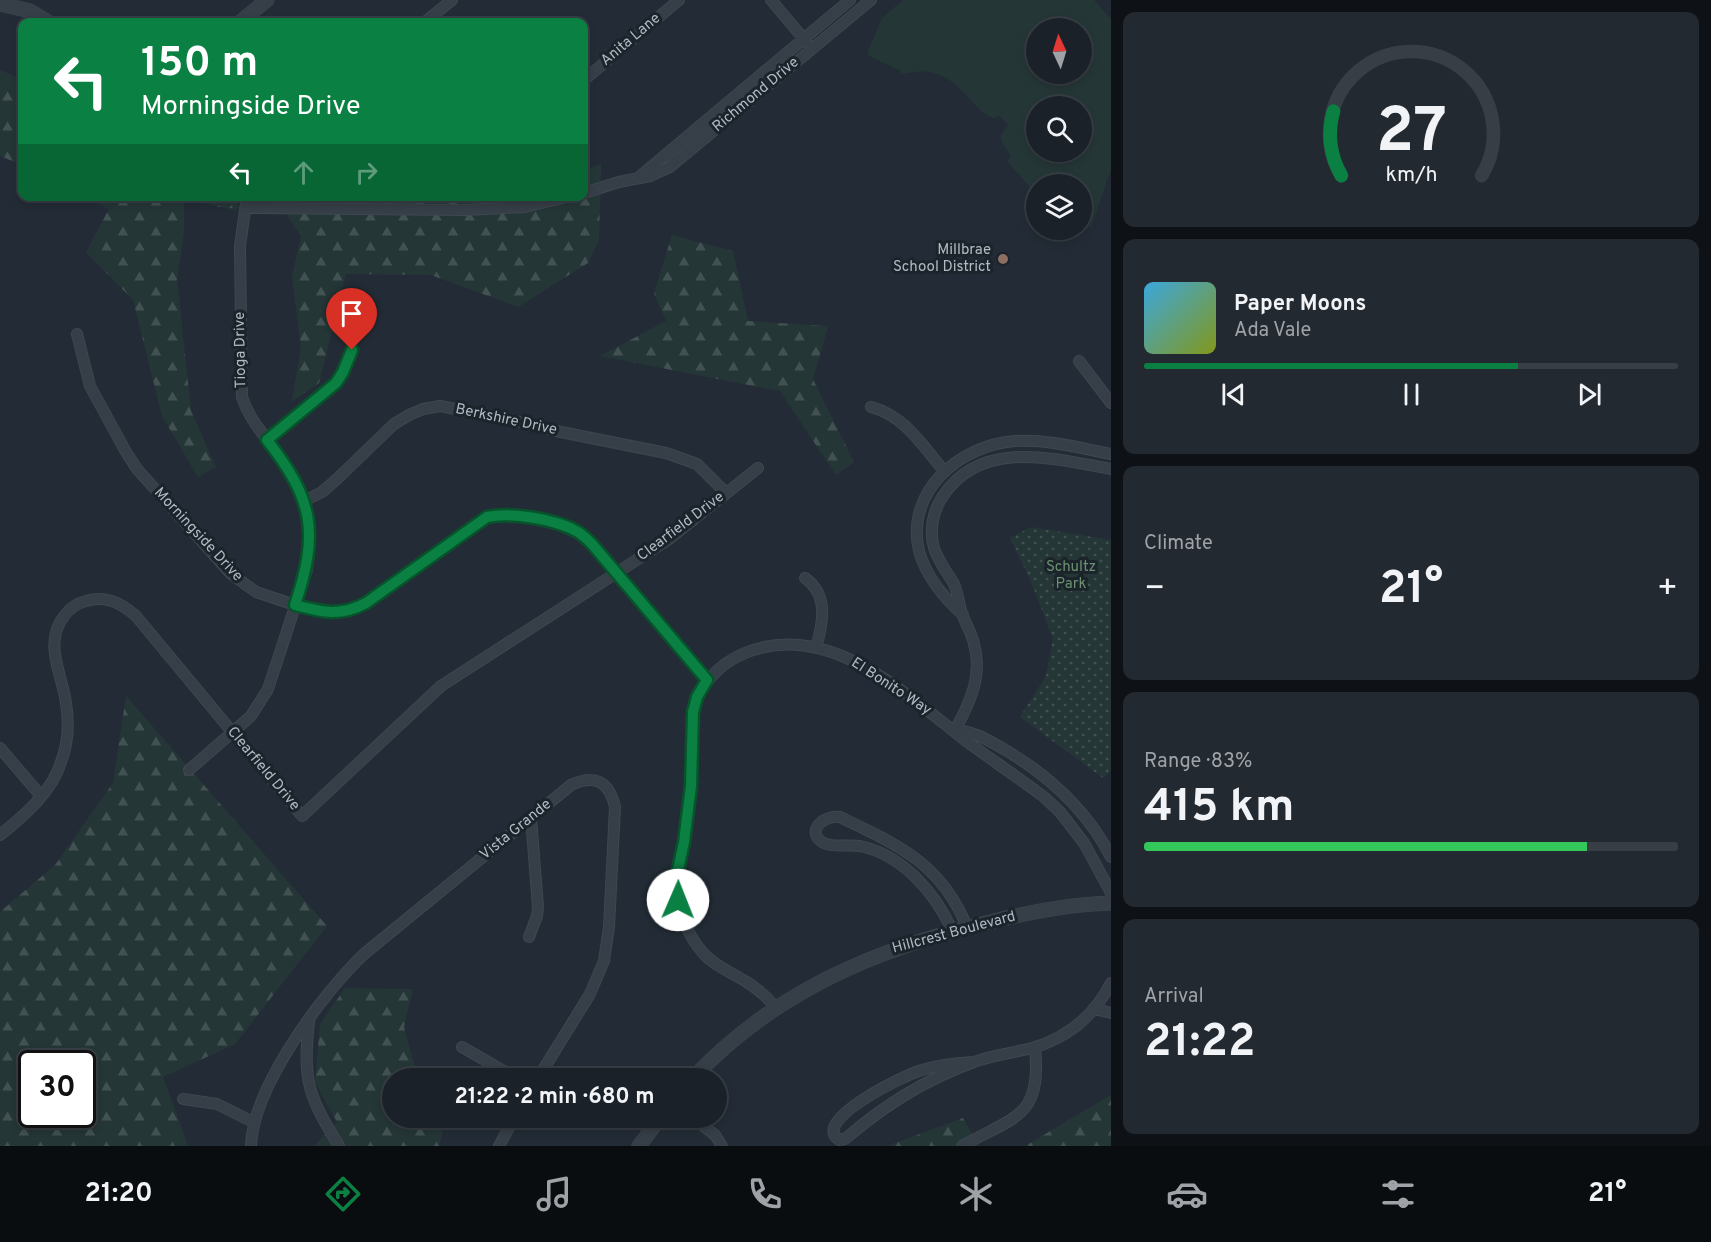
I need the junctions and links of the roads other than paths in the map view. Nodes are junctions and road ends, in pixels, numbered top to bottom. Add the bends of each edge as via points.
1 (267, 0) edge
2 (452, 0) edge
3 (679, 0) edge
4 (771, 0) edge
5 (850, 0) edge
6 (871, 0) edge
7 (0, 4) edge
8 (41, 18) edge
9 (245, 18) edge
10 (430, 18) edge
11 (804, 38) junction
12 (812, 48) junction
13 (588, 77) edge
14 (636, 179) junction
15 (588, 192) edge
16 (246, 201) edge
17 (550, 201) edge
18 (245, 208) junction
19 (77, 334) dead end
20 (352, 350) dead end
21 (1079, 361) dead end
22 (1111, 403) edge
23 (871, 407) dead end
24 (267, 440) junction
25 (1111, 454) edge
26 (758, 468) dead end
27 (1111, 469) edge
28 (944, 471) junction
29 (726, 494) junction
30 (304, 501) junction
31 (617, 573) junction
32 (804, 578) dead end
33 (295, 605) junction
34 (963, 615) junction
35 (816, 648) junction
36 (707, 680) junction
37 (955, 730) junction
38 (232, 732) junction
39 (0, 747) edge
40 (189, 771) dead end
41 (41, 796) junction
42 (531, 818) junction
43 (0, 835) edge
44 (1111, 857) edge
45 (1111, 893) edge
46 (1111, 903) edge
47 (967, 927) junction
48 (952, 930) junction
49 (529, 938) dead end
50 (1111, 984) edge
51 (776, 1008) junction
52 (1095, 1009) junction
53 (1111, 1013) edge
54 (309, 1017) junction
55 (462, 1047) dead end
56 (1035, 1047) junction
57 (974, 1062) junction
58 (499, 1068) edge
59 (544, 1068) edge
60 (704, 1068) edge
61 (183, 1099) dead end
62 (254, 1122) junction
63 (509, 1128) edge
64 (652, 1128) edge
65 (705, 1128) edge
66 (251, 1146) edge
67 (339, 1146) edge
68 (499, 1146) edge
69 (639, 1146) edge
70 (722, 1146) edge
71 (962, 1146) edge

1 - 9 street
2 - 10 street
3 - 13 street, Anita Lane
4 - 11 street
5 - 11 street, Richmond Drive
6 - 12 street, Richmond Drive
7 - 8 street
11 - 12 street
11 - 14 street, Richmond Drive
12 - 14 street, Richmond Drive via 670,167
14 - 15 street, Richmond Drive
16 - 18 street, Tioga Drive
17 - 18 street via 476,210
18 - 24 street, Tioga Drive via 239,262 242,397
19 - 33 street, Morningside Drive via 90,386 137,469 231,574 256,592
20 - 24 street via 336,383
21 - 22 street
23 - 28 street via 904,423
24 - 30 street, Tioga Drive via 288,466
25 - 28 street via 1048,442 1014,441 978,450
26 - 29 street, Clearfield Drive
27 - 34 street via 1016,456 983,464 954,482 938,503 932,537
28 - 34 street via 924,497 917,538 926,567 942,594
29 - 30 street, Berkshire Drive via 697,465 666,453 440,406 423,409 394,424 338,479
29 - 31 street, Clearfield Drive
30 - 33 street, Tioga Drive via 309,552
31 - 33 street, Morningside Drive via 579,532 564,525 500,514 474,525 352,610 321,612
31 - 36 street, Morningside Drive
31 - 38 street, Clearfield Drive via 441,686 302,816
32 - 35 street via 818,590 821,600 822,625
33 - 38 street, Tioga Drive via 268,689 251,716
34 - 37 street via 975,646 976,675 973,693
35 - 36 street, El Bonito Way via 796,644 756,649 737,656
35 - 37 street, El Bonito Way via 857,662
36 - 51 street, El Bonito Way via 693,712 691,786 678,870 678,900 686,927 705,956 759,991
37 - 44 street, El Bonito Way via 975,733 1054,785 1086,818
37 - 45 street, El Bonito Way via 1060,812 1084,843
38 - 40 street, Tioga Drive
38 - 41 street, Clearfield Drive via 125,607 97,598 82,602 69,609 53,639 66,705 66,736 61,763
39 - 41 street
41 - 43 street, Clearfield Drive
42 - 49 street via 538,907
42 - 54 street, Vista Grande via 364,954
42 - 59 street, Vista Grande via 571,785 583,780 595,780 606,786 615,807 604,961 590,994
46 - 47 street, Hillcrest Boulevard via 1059,907
47 - 48 street, Hillcrest Boulevard
47 - 48 street via 944,887 909,852 840,817 831,816 818,825 816,832 824,843 863,846 913,875 939,905
48 - 51 street, Hillcrest Boulevard via 860,962
50 - 52 street
51 - 60 street, Hillcrest Boulevard
52 - 53 street
52 - 56 street via 1083,1022
54 - 62 street, Vista Grande via 264,1094
54 - 67 street via 308,1084 318,1112
55 - 58 street
56 - 57 street
56 - 71 street via 1036,1080 1027,1105 1001,1126
57 - 57 street via 939,1065 896,1080 856,1104 831,1132 838,1140 845,1139 904,1094
61 - 62 street via 217,1104
62 - 66 street, Vista Grande
63 - 68 street
64 - 69 street
65 - 70 street

